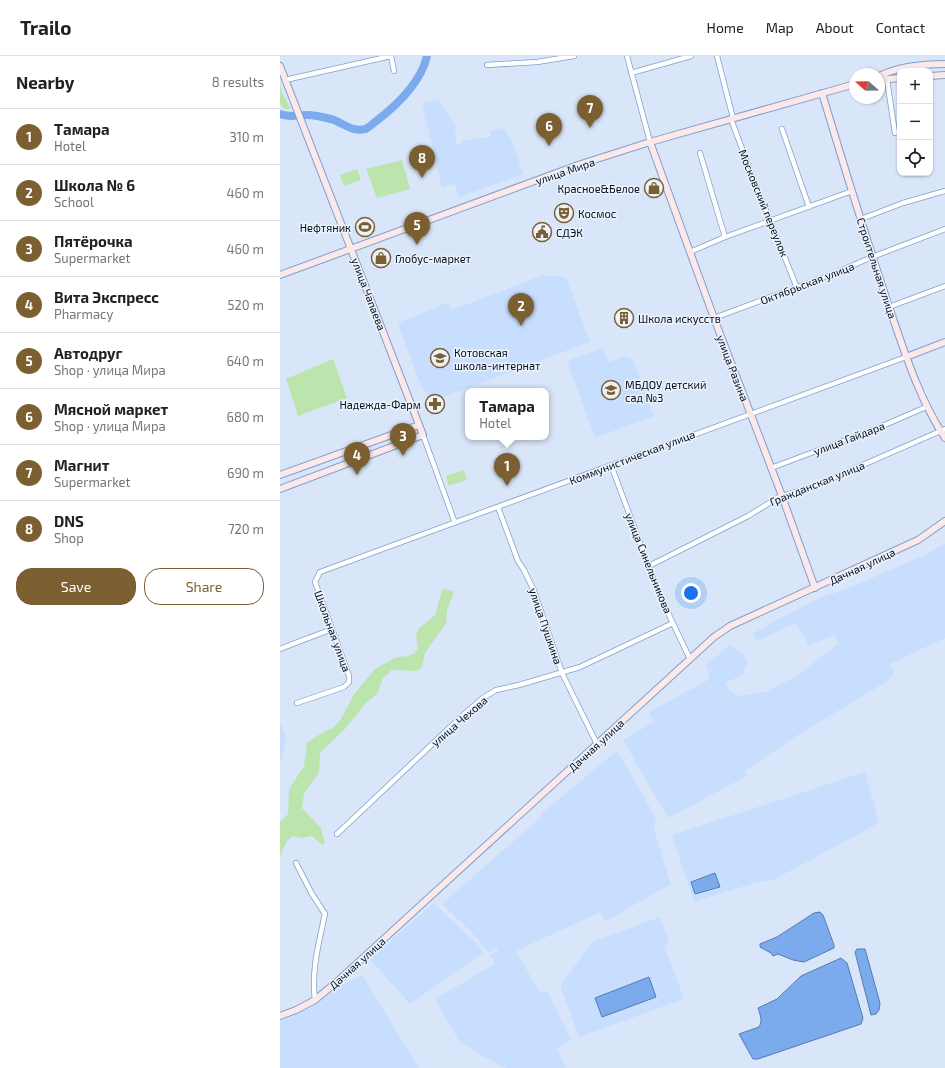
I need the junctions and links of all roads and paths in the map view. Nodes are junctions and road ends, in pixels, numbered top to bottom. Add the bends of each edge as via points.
1 (391, 56) edge
2 (574, 56) edge
3 (627, 56) edge
4 (691, 56) edge
5 (717, 56) edge
6 (945, 64) edge
7 (487, 65) dead end
8 (280, 66) edge
9 (394, 71) dead end
10 (631, 73) junction
11 (885, 73) edge
12 (945, 75) edge
13 (933, 76) edge
14 (897, 78) edge
15 (286, 80) junction
16 (888, 80) joint
17 (849, 86) edge
18 (822, 93) junction
19 (732, 119) junction
20 (782, 129) dead end
21 (895, 133) dead end
22 (650, 142) junction
23 (700, 153) dead end
24 (852, 191) junction
25 (945, 191) edge
26 (809, 208) junction
27 (861, 219) junction
28 (771, 222) junction
29 (945, 229) edge
30 (725, 237) junction
31 (351, 248) junction
32 (690, 252) junction
33 (872, 257) junction
34 (280, 275) edge
35 (945, 286) edge
36 (797, 288) junction
37 (889, 307) junction
38 (714, 318) junction
39 (945, 342) edge
40 (906, 357) junction
41 (926, 407) junction
42 (750, 413) junction
43 (419, 425) junction
44 (943, 430) edge
45 (423, 436) junction
46 (945, 438) edge
47 (611, 465) junction
48 (771, 468) junction
49 (280, 475) edge
50 (280, 489) edge
51 (782, 496) junction
52 (498, 507) junction
53 (945, 521) edge
54 (455, 523) junction
55 (649, 566) junction
56 (320, 572) joint
57 (815, 588) junction
58 (673, 623) junction
59 (332, 629) junction
60 (280, 649) edge
61 (690, 659) junction
62 (562, 673) junction
63 (297, 704) dead end
64 (597, 744) junction
65 (337, 834) dead end
66 (296, 863) dead end
67 (315, 1000) junction
68 (280, 1016) edge

1 - 9 street
1 - 15 street
2 - 7 street via 537,62
3 - 10 street, улица Разина
4 - 10 street
5 - 19 street, Московский переулок
6 - 11 street via 923,64
8 - 15 street, улица Чапаева
10 - 22 street, улица Разина
12 - 13 street
14 - 16 street
15 - 31 street, улица Чапаева
16 - 21 street
17 - 18 street, улица Мира
18 - 19 street, улица Мира
18 - 24 street, Строительная улица
19 - 22 street, улица Мира
19 - 28 street, Московский переулок
20 - 26 street
22 - 31 street, улица Мира via 578,165
22 - 32 street, улица Разина
23 - 30 street
24 - 26 street
24 - 27 street, Строительная улица
25 - 27 street
26 - 28 street
27 - 33 street, Строительная улица
28 - 30 street
28 - 36 street, Московский переулок
29 - 33 street, Октябрьская улица
30 - 32 street
31 - 34 street, улица Мира
31 - 43 street, улица Чапаева
32 - 38 street, улица Разина
33 - 36 street, Октябрьская улица
33 - 37 street, Строительная улица
35 - 37 street
36 - 38 street, Октябрьская улица
37 - 40 street, Строительная улица
38 - 42 street, улица Разина
39 - 40 street, Коммунистическая улица
40 - 41 street, Строительная улица
40 - 42 street, Коммунистическая улица
41 - 44 street, Строительная улица
41 - 48 street, улица Гайдара
42 - 47 street, Коммунистическая улица
42 - 48 street, улица Разина
43 - 45 street, улица Чапаева
43 - 49 street
44 - 46 street, Строительная улица
44 - 51 street, Гражданская улица via 810,488
45 - 50 street
45 - 54 street, улица Чапаева
47 - 52 street, Коммунистическая улица
47 - 55 street, улица Синельникова
48 - 51 street, улица Разина
51 - 55 street, Гражданская улица
51 - 57 street, улица Разина
52 - 54 street, Коммунистическая улица
52 - 62 street, улица Пушкина via 518,561 534,591
53 - 57 street, Дачная улица via 918,540
54 - 56 street, Коммунистическая улица
55 - 58 street, улица Синельникова
56 - 59 street, Школьная улица via 315,582
57 - 61 street, Дачная улица via 730,626
58 - 61 street, улица Синельникова
58 - 62 street, улица Чехова
59 - 60 street
59 - 63 street, Школьная улица via 349,682 344,687
61 - 64 street, Дачная улица
62 - 64 street, улица Пушкина
62 - 65 street, улица Чехова via 496,690 483,698
64 - 67 street, Дачная улица
66 - 67 street via 325,914 314,972
67 - 68 street, Дачная улица

